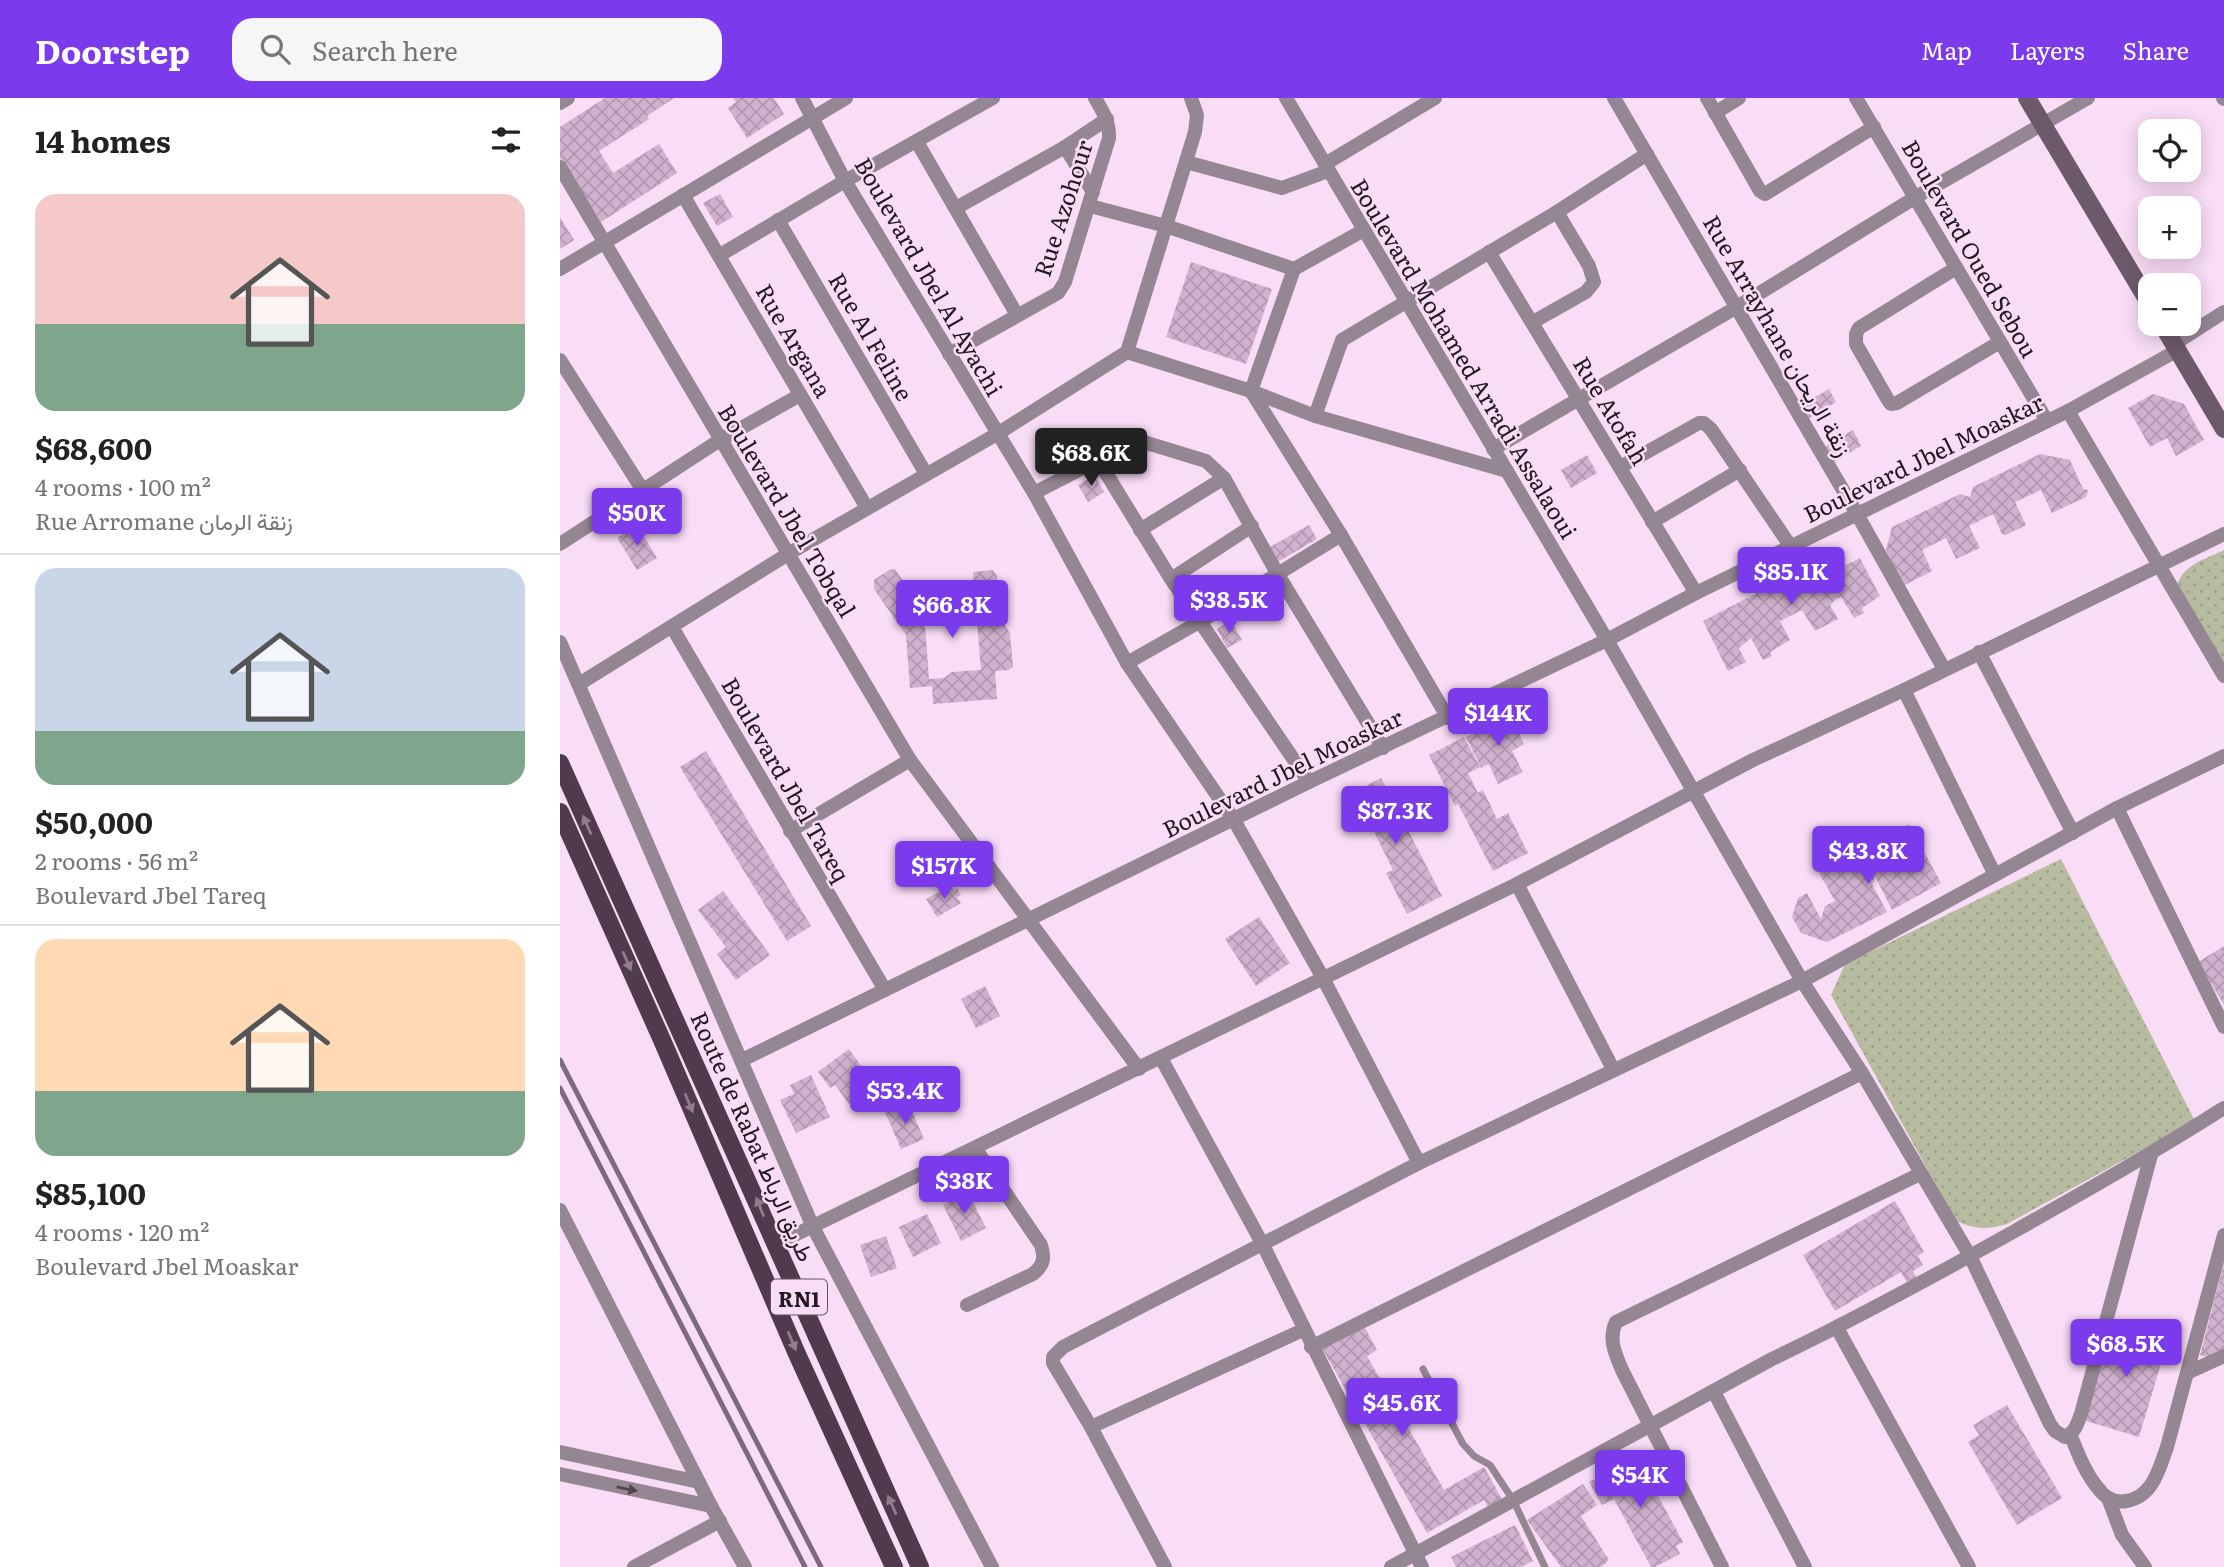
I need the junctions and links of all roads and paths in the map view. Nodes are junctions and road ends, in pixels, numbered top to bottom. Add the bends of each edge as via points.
1 (568, 98) edge
2 (802, 98) edge
3 (846, 98) edge
4 (993, 98) edge
5 (1096, 98) edge
6 (1191, 98) edge
7 (1286, 98) edge
8 (1435, 98) edge
9 (1614, 98) edge
10 (1707, 98) edge
11 (1739, 98) edge
12 (1856, 98) edge
13 (2027, 98) edge
14 (2088, 98) edge
15 (560, 103) edge
16 (1715, 113) junction
17 (814, 117) junction
18 (1107, 119) junction
19 (2044, 125) junction
20 (1874, 127) junction
21 (917, 142) junction
22 (1065, 147) junction
23 (1647, 154) junction
24 (1186, 162) junction
25 (560, 167) edge
26 (1326, 168) junction
27 (845, 181) junction
28 (683, 195) junction
29 (1916, 197) junction
30 (1091, 199) junction
31 (956, 208) junction
32 (1557, 212) junction
33 (778, 220) junction
34 (1166, 226) junction
35 (1364, 230) junction
36 (603, 243) junction
37 (1489, 252) junction
38 (720, 255) junction
39 (1956, 268) junction
40 (560, 269) edge
41 (1294, 270) junction
42 (2138, 284) edge
43 (1406, 302) junction
44 (1737, 307) junction
45 (2224, 312) edge
46 (1017, 315) junction
47 (1533, 322) junction
48 (2169, 336) edge
49 (2000, 342) junction
50 (2176, 347) junction
51 (1127, 352) junction
52 (949, 354) junction
53 (560, 360) edge
54 (1251, 391) junction
55 (800, 396) junction
56 (1580, 400) junction
57 (2068, 411) junction
58 (1315, 416) junction
59 (2047, 421) junction
60 (2224, 429) edge
61 (997, 435) junction
62 (720, 440) junction
63 (1493, 449) junction
64 (1098, 460) junction
65 (1620, 467) junction
66 (1740, 470) junction
67 (1507, 471) junction
68 (926, 474) junction
69 (1224, 478) junction
70 (642, 489) junction
71 (1034, 493) junction
72 (867, 508) junction
73 (1857, 514) junction
74 (1652, 522) junction
75 (1252, 526) junction
76 (1140, 530) junction
77 (2224, 534) edge
78 (1341, 535) junction
79 (560, 544) edge
80 (1790, 547) junction
81 (788, 554) junction
82 (2159, 566) junction
83 (1277, 573) junction
84 (1171, 579) junction
85 (1696, 593) junction
86 (1201, 621) junction
87 (672, 626) junction
88 (1607, 640) junction
89 (560, 642) edge
90 (1979, 652) junction
91 (1126, 663) junction
92 (1944, 669) junction
93 (2224, 676) edge
94 (579, 684) junction
95 (1904, 690) junction
96 (1448, 718) junction
97 (1383, 748) junction
98 (2224, 756) edge
99 (909, 760) junction
100 (560, 763) edge
101 (1309, 782) junction
102 (1693, 789) junction
103 (2117, 808) junction
104 (560, 812) edge
105 (1234, 820) junction
106 (790, 831) junction
107 (2073, 833) junction
108 (1995, 875) junction
109 (1517, 884) junction
110 (1029, 919) junction
111 (1324, 978) junction
112 (1802, 981) junction
113 (886, 990) junction
114 (2224, 1027) edge
115 (1161, 1058) junction
116 (742, 1060) junction
117 (1139, 1069) junction
118 (1613, 1069) junction
119 (1862, 1073) junction
120 (2224, 1108) edge
121 (975, 1148) junction
122 (2151, 1155) junction
123 (1419, 1163) junction
124 (1920, 1174) junction
125 (560, 1210) edge
126 (813, 1227) junction
127 (2224, 1235) edge
128 (776, 1244) junction
129 (1263, 1245) junction
130 (1970, 1256) junction
131 (967, 1305) dead end
132 (1837, 1328) junction
133 (1303, 1329) junction
134 (1311, 1347) junction
135 (2224, 1356) edge
136 (1423, 1369) dead end
137 (2188, 1373) junction
138 (1714, 1392) junction
139 (1091, 1427) junction
140 (1651, 1427) junction
141 (2070, 1434) junction
142 (560, 1452) edge
143 (560, 1474) edge
144 (699, 1482) junction
145 (2108, 1498) junction
146 (1513, 1500) junction
147 (711, 1506) junction
148 (720, 1521) junction
149 (1415, 1553) junction
150 (634, 1567) edge
151 (745, 1567) edge
152 (894, 1567) edge
153 (920, 1567) edge
154 (992, 1567) edge
155 (1165, 1567) edge
156 (1391, 1567) edge
157 (1422, 1567) edge
158 (1545, 1567) edge
159 (1723, 1567) edge
160 (1805, 1567) edge
161 (1969, 1567) edge
162 (2145, 1567) edge

1 - 15 street
2 - 17 street, Boulevard Jbel Al Ayachi
3 - 17 street
4 - 21 street
5 - 18 street, Rue Azohour
6 - 24 street via 1197,115
7 - 26 street, Boulevard Mohamed Arradi Assalaoui
8 - 26 street
9 - 23 street, Rue Arrayhane زنقة الريحان
10 - 16 street
11 - 16 street
12 - 20 street, Boulevard Oued Sebou
13 - 19 street
14 - 19 street
16 - 20 street via 1765,194
17 - 27 street, Boulevard Jbel Al Ayachi
17 - 28 street
18 - 22 street
18 - 30 street, Rue Azohour via 1109,138
19 - 29 street
19 - 42 street
20 - 29 street, Boulevard Oued Sebou
21 - 27 street
21 - 31 street
22 - 30 street
22 - 31 street
23 - 32 street
23 - 44 street, Rue Arrayhane زنقة الريحان
24 - 26 street via 1282,188
24 - 34 street
25 - 36 street, Boulevard Jbel Tobqal
26 - 35 street, Boulevard Mohamed Arradi Assalaoui
27 - 33 street
27 - 52 street, Boulevard Jbel Al Ayachi
28 - 36 street
28 - 38 street, Rue Argana
29 - 39 street, Boulevard Oued Sebou
29 - 44 street
30 - 34 street
30 - 46 street, Rue Azohour via 1058,293
31 - 46 street
32 - 37 street
32 - 47 street via 1594,282 1586,292
33 - 38 street
33 - 68 street, Rue Al Feline
34 - 41 street
34 - 51 street
35 - 41 street
35 - 43 street, Boulevard Mohamed Arradi Assalaoui
36 - 40 street
36 - 62 street, Boulevard Jbel Tobqal
37 - 43 street
37 - 47 street, Rue Atofah
38 - 55 street, Rue Argana
39 - 49 street, Boulevard Oued Sebou
39 - 49 street via 1859,328 1856,344 1888,400 1897,403
41 - 54 street
43 - 58 street via 1340,343
43 - 63 street, Boulevard Mohamed Arradi Assalaoui
44 - 56 street
44 - 73 street, Rue Arrayhane زنقة الريحان
45 - 50 street, Boulevard Jbel Moaskar
46 - 52 street, Rue Azohour
47 - 56 street, Rue Atofah
48 - 50 street
49 - 59 street, Boulevard Oued Sebou
50 - 57 street, Boulevard Jbel Moaskar
50 - 60 street
51 - 54 street
51 - 61 street
52 - 61 street, Boulevard Jbel Al Ayachi
53 - 70 street
54 - 58 street
54 - 78 street
55 - 62 street
55 - 72 street, Rue Argana
56 - 63 street
56 - 65 street, Rue Atofah
57 - 59 street, Boulevard Jbel Moaskar
57 - 82 street
58 - 67 street
59 - 73 street, Boulevard Jbel Moaskar
61 - 68 street
61 - 71 street, Boulevard Jbel Al Ayachi
62 - 70 street
62 - 81 street, Boulevard Jbel Tobqal
63 - 67 street, Boulevard Mohamed Arradi Assalaoui
64 - 69 street via 1137,440 1206,461
64 - 71 street
64 - 76 street
65 - 66 street via 1702,422
65 - 74 street, Rue Atofah
66 - 74 street
66 - 80 street
67 - 88 street, Boulevard Mohamed Arradi Assalaoui
68 - 72 street
69 - 75 street
69 - 76 street
70 - 79 street
71 - 91 street, Boulevard Jbel Al Ayachi
72 - 81 street
73 - 80 street, Boulevard Jbel Moaskar
73 - 92 street, Rue Arrayhane زنقة الريحان
74 - 85 street, Rue Atofah
75 - 83 street
75 - 84 street
76 - 84 street
77 - 82 street
78 - 83 street
78 - 96 street
80 - 85 street, Boulevard Jbel Moaskar
81 - 87 street
81 - 99 street, Boulevard Jbel Tobqal
82 - 90 street
82 - 93 street
83 - 86 street
83 - 97 street
84 - 86 street
85 - 88 street, Boulevard Jbel Moaskar
86 - 91 street
86 - 101 street
87 - 94 street
87 - 106 street, Boulevard Jbel Tareq
88 - 96 street, Boulevard Jbel Moaskar
88 - 102 street, Boulevard Mohamed Arradi Assalaoui
89 - 94 street
90 - 92 street
90 - 107 street
91 - 105 street, Boulevard Jbel Al Ayachi
92 - 95 street
94 - 116 street
95 - 102 street
95 - 108 street
96 - 97 street, Boulevard Jbel Moaskar
97 - 101 street, Boulevard Jbel Moaskar
98 - 103 street
99 - 106 street
99 - 110 street, Boulevard Jbel Tobqal
128 -> 100 main road, Route de Rabat طريق الرباط / RN1
101 - 105 street, Boulevard Jbel Moaskar
102 - 109 street
102 - 112 street, Boulevard Mohamed Arradi Assalaoui
103 - 107 street
103 - 114 street
104 -> 152 main road, Route de Rabat طريق الرباط / RN1
105 - 110 street, Boulevard Jbel Moaskar
105 - 111 street, Boulevard Jbel Al Ayachi
106 - 113 street, Boulevard Jbel Tareq
107 - 108 street
108 - 112 street
109 - 111 street
109 - 118 street
110 - 113 street, Boulevard Jbel Moaskar
110 - 117 street, Boulevard Jbel Tobqal
111 - 115 street
111 - 123 street, Boulevard Jbel Al Ayachi
112 - 118 street
112 - 119 street, Boulevard Mohamed Arradi Assalaoui
113 - 116 street, Boulevard Jbel Moaskar
115 - 117 street
115 - 129 street
116 - 126 street
117 - 121 street
118 - 123 street
119 - 124 street, Boulevard Mohamed Arradi Assalaoui
119 - 134 street
120 - 122 street
121 - 126 street
121 - 131 street via 1045,1256 1033,1274
122 - 130 street
122 - 141 street via 2081,1414
123 - 129 street
124 - 130 street, Boulevard Mohamed Arradi Assalaoui
124 - 140 street via 1616,1322 1611,1335 1616,1356
125 - 144 street
126 - 128 street
126 - 154 street
127 - 137 street
153 -> 128 main road, Route de Rabat طريق الرباط / RN1
129 - 133 street
129 - 139 street via 1057,1352 1053,1363
130 - 132 street
130 - 141 street, Boulevard Mohamed Arradi Assalaoui via 2050,1424 2059,1435
132 - 138 street
132 - 161 street
133 - 134 street
133 - 139 street
134 - 149 street
135 - 137 street
136 - 146 lane via 1463,1444 1490,1465
137 - 145 street via 2157,1476 2132,1500
138 - 140 street
138 - 160 street
139 - 155 street
140 - 146 street
140 - 159 street
141 - 145 street via 2092,1479
142 - 144 street
143 -> 147 street
144 - 147 street
145 - 162 street via 2122,1535
146 - 149 street
146 - 158 lane
147 - 148 street
148 - 150 street
148 - 151 street
149 - 156 street
149 - 157 street

